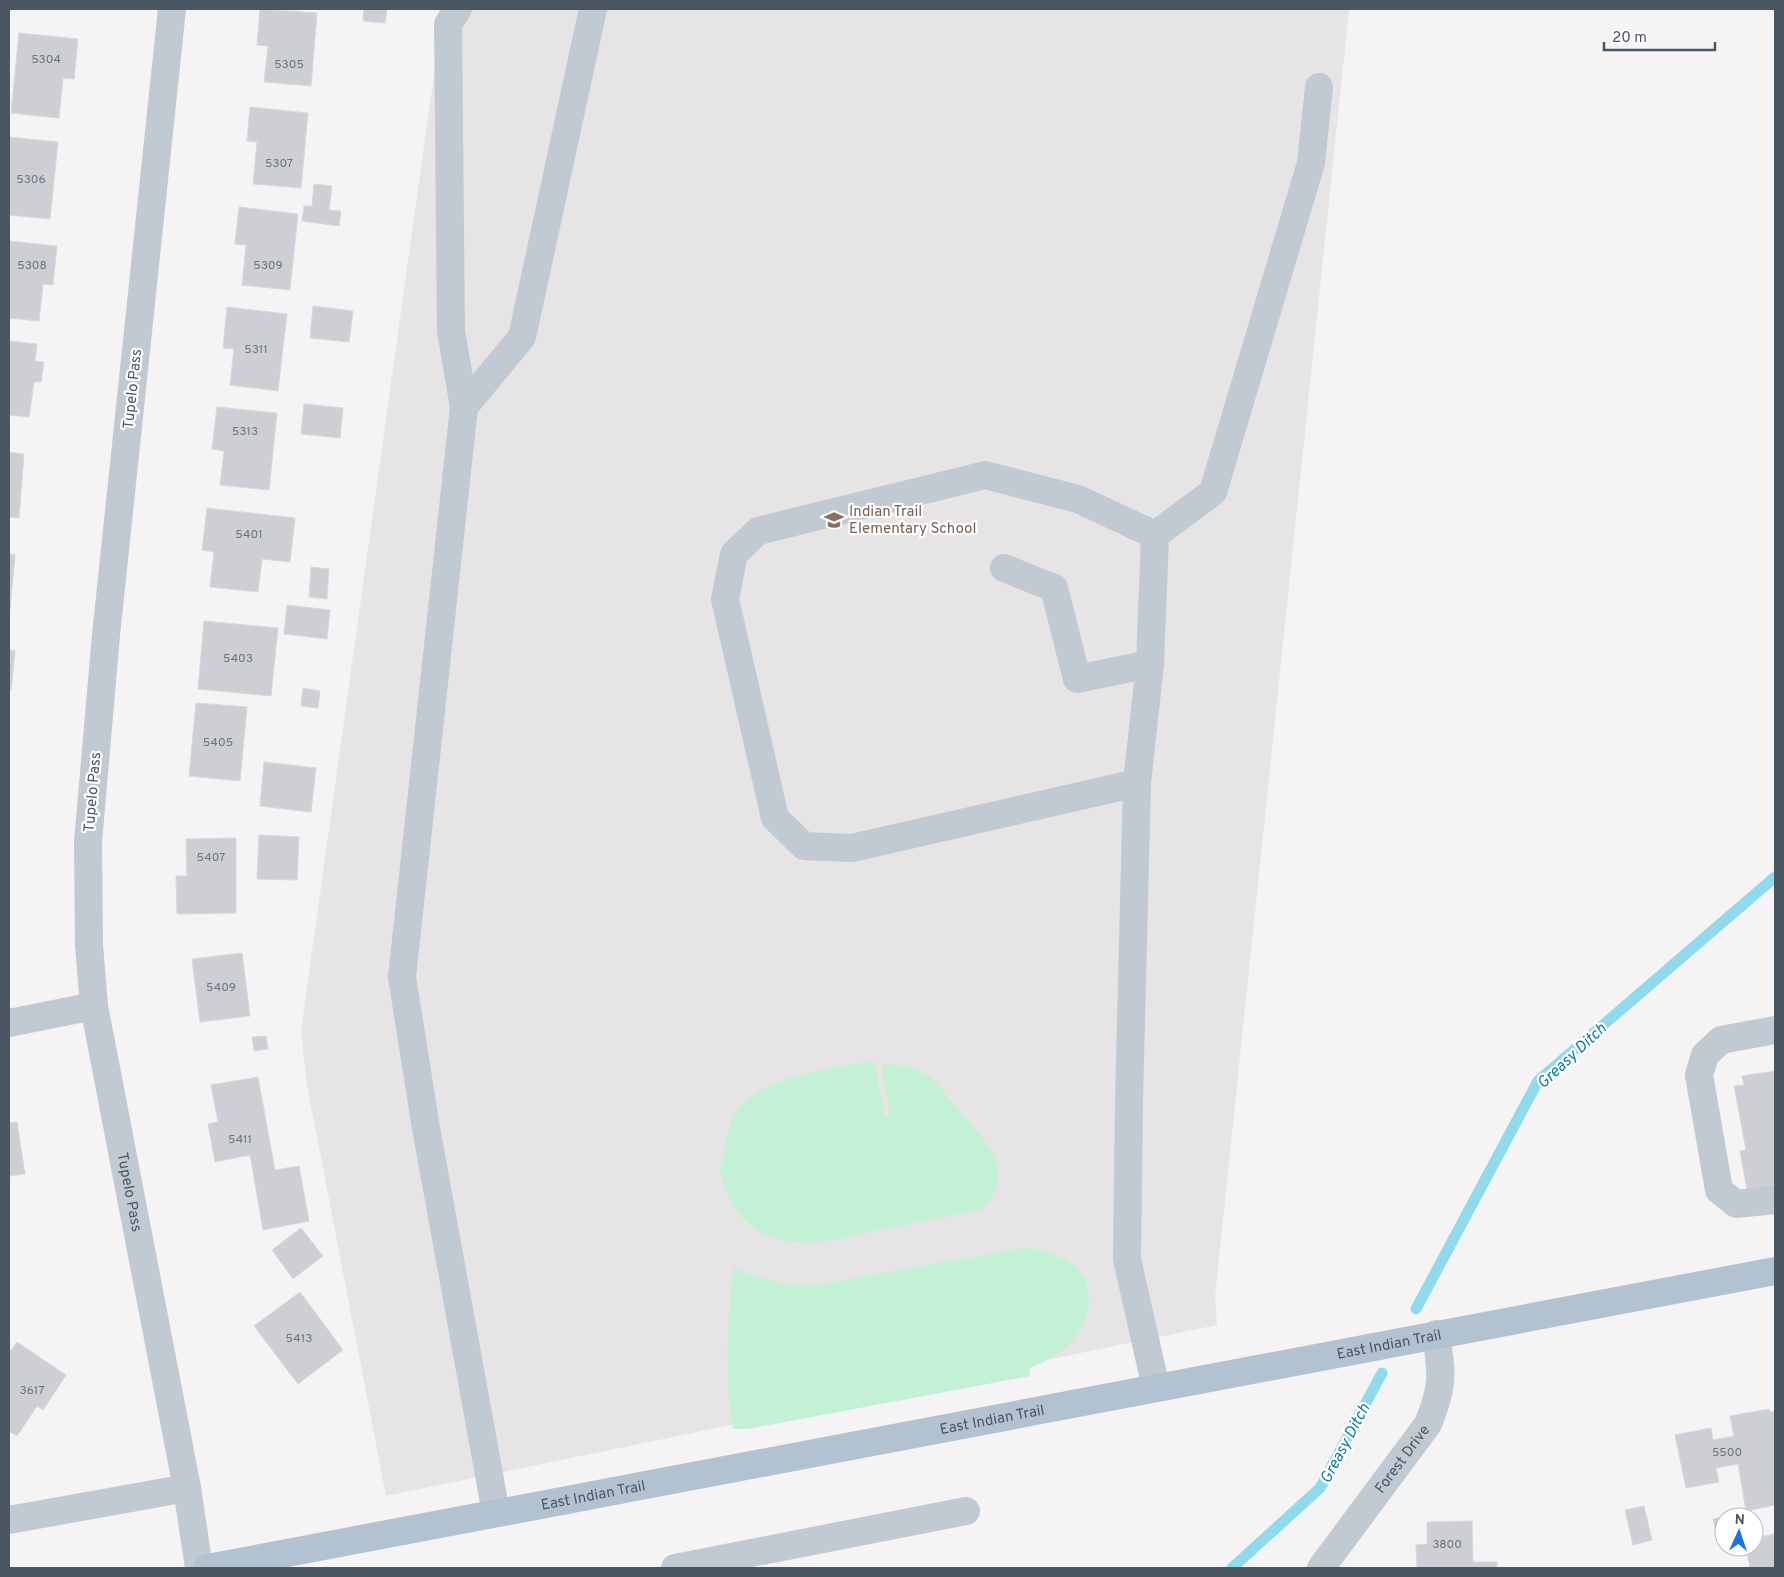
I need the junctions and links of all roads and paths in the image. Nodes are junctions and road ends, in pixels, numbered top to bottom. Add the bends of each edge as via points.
1 (172, 9) edge
2 (458, 9) edge
3 (593, 9) edge
4 (1319, 87) dead end
5 (464, 407) junction
6 (1155, 535) junction
7 (1004, 568) dead end
8 (1150, 664) junction
9 (1137, 784) junction
10 (94, 1006) junction
11 (9, 1023) edge
12 (1775, 1030) edge
13 (1775, 1200) edge
14 (1775, 1271) edge
15 (1436, 1334) junction
16 (1156, 1388) junction
17 (187, 1488) junction
18 (966, 1511) dead end
19 (496, 1513) junction
20 (9, 1520) edge
21 (199, 1568) edge
22 (208, 1568) edge
23 (675, 1568) edge
24 (1321, 1568) edge

1 - 10 street, Tupelo Pass via 106,635 88,842 89,945
2 - 5 street via 448,24 451,331
3 - 5 street via 522,337
4 - 6 street via 1311,163 1213,492
5 - 19 street via 402,977
6 - 8 street
6 - 9 street via 1078,499 985,475 758,531 734,554 725,599 775,818 804,846 852,848
7 - 8 street via 1054,588 1077,679
8 - 9 street
9 - 16 street via 1127,1260
10 - 11 street
10 - 17 street, Tupelo Pass
12 - 13 street via 1721,1040 1705,1055 1699,1075 1719,1190 1736,1204
14 - 15 main road, East Indian Trail
15 - 16 main road, East Indian Trail
15 - 24 street, Forest Drive via 1442,1375 1438,1399 1428,1424
16 - 19 main road, East Indian Trail
17 - 20 street
17 - 21 street, Tupelo Pass
18 - 23 street
19 - 22 main road, East Indian Trail

